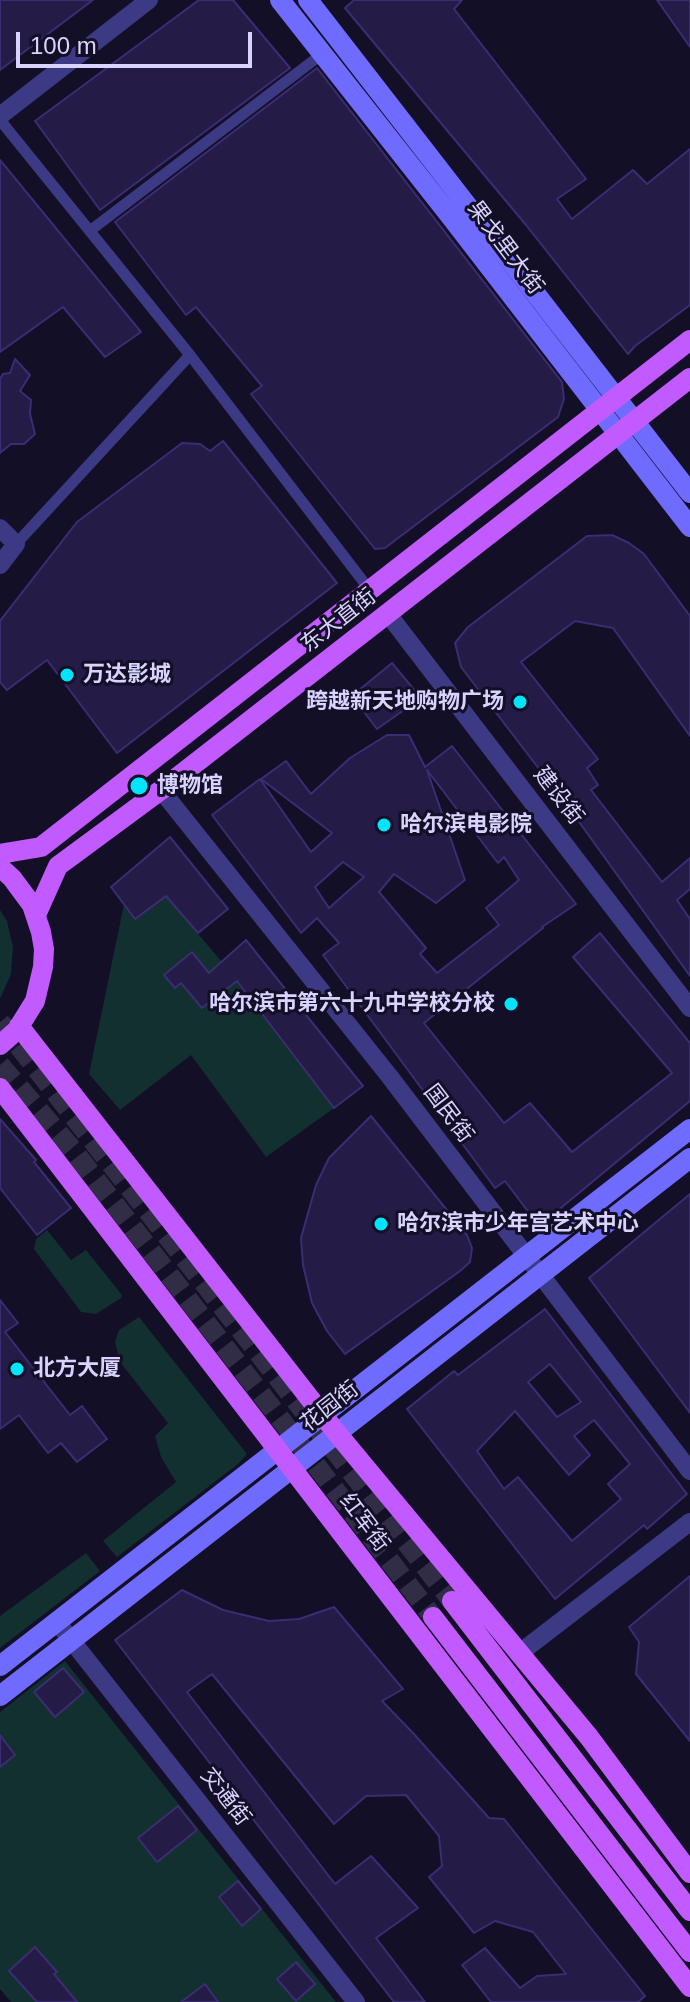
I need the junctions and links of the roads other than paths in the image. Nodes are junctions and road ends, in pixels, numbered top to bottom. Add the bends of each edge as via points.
1 (149, 0) edge
2 (310, 1) edge
3 (286, 8) edge
4 (322, 54) junction
5 (0, 118) edge
6 (91, 230) junction
7 (690, 340) edge
8 (190, 355) junction
9 (690, 378) edge
10 (615, 396) junction
11 (598, 410) junction
12 (635, 422) junction
13 (617, 435) junction
14 (690, 493) edge
15 (690, 527) edge
16 (0, 528) edge
17 (16, 544) junction
18 (0, 565) edge
19 (369, 589) junction
20 (388, 614) junction
21 (161, 790) junction
22 (0, 854) edge
23 (0, 867) edge
24 (36, 915) junction
25 (690, 1008) edge
26 (19, 1026) junction
27 (0, 1045) edge
28 (0, 1088) edge
29 (690, 1129) edge
30 (690, 1158) edge
31 (525, 1257) junction
32 (539, 1275) junction
33 (322, 1414) junction
34 (336, 1432) junction
35 (278, 1449) junction
36 (292, 1468) junction
37 (690, 1471) edge
38 (690, 1522) edge
39 (452, 1601) tunnel mouth
40 (433, 1617) tunnel mouth
41 (57, 1622) junction
42 (71, 1640) junction
43 (521, 1652) junction
44 (0, 1666) edge
45 (0, 1696) edge
46 (589, 1737) junction
47 (593, 1783) junction
48 (690, 1873) edge
49 (690, 1911) edge
50 (690, 1952) edge
51 (690, 1987) edge
52 (356, 2002) edge

1 - 5 street
2 - 3 street
2 - 10 main road, 果戈里大街
3 - 4 main road, 果戈里大街
4 - 6 street
4 - 11 main road, 果戈里大街
5 - 6 street
6 - 8 street
7 - 10 main road, 东大直街
8 - 17 street
8 - 19 street
9 - 12 main road, 东大直街
10 - 11 main road, 东大直街
10 - 12 main road, 果戈里大街
11 - 13 main road, 果戈里大街
11 - 19 main road, 东大直街
12 - 13 main road, 东大直街
12 - 14 main road, 果戈里大街
13 - 15 main road, 果戈里大街
13 - 20 main road, 东大直街
16 - 17 street
17 - 18 street
19 - 22 main road, 东大直街 via 41,847
20 - 21 main road, 东大直街
20 - 25 street, 建设街
21 - 24 main road, 东大直街 via 58,866
21 - 31 street, 国民街
23 - 24 main road
24 - 26 main road via 43,967 35,1001
26 - 27 main road
26 - 33 main road, 红军街
28 - 35 main road, 红军街
29 - 31 main road, 花园街
30 - 32 main road, 花园街
31 - 32 street, 国民街
31 - 33 main road, 花园街
32 - 34 main road, 花园街
32 - 37 street, 国民街
33 - 34 main road, 红军街
33 - 35 main road, 花园街
34 - 36 main road, 花园街
34 - 43 main road, 红军街
35 - 36 main road, 红军街
35 - 41 main road, 花园街
36 - 42 main road, 花园街
36 - 51 main road, 红军街
38 - 43 street
39 - 47 main road
40 - 50 main road
41 - 42 street, 交通街
41 - 44 main road, 花园街
42 - 45 main road, 花园街
42 - 52 street, 交通街
43 - 46 main road, 红军街
46 - 47 main road
46 - 48 main road, 红军街
47 - 49 main road

